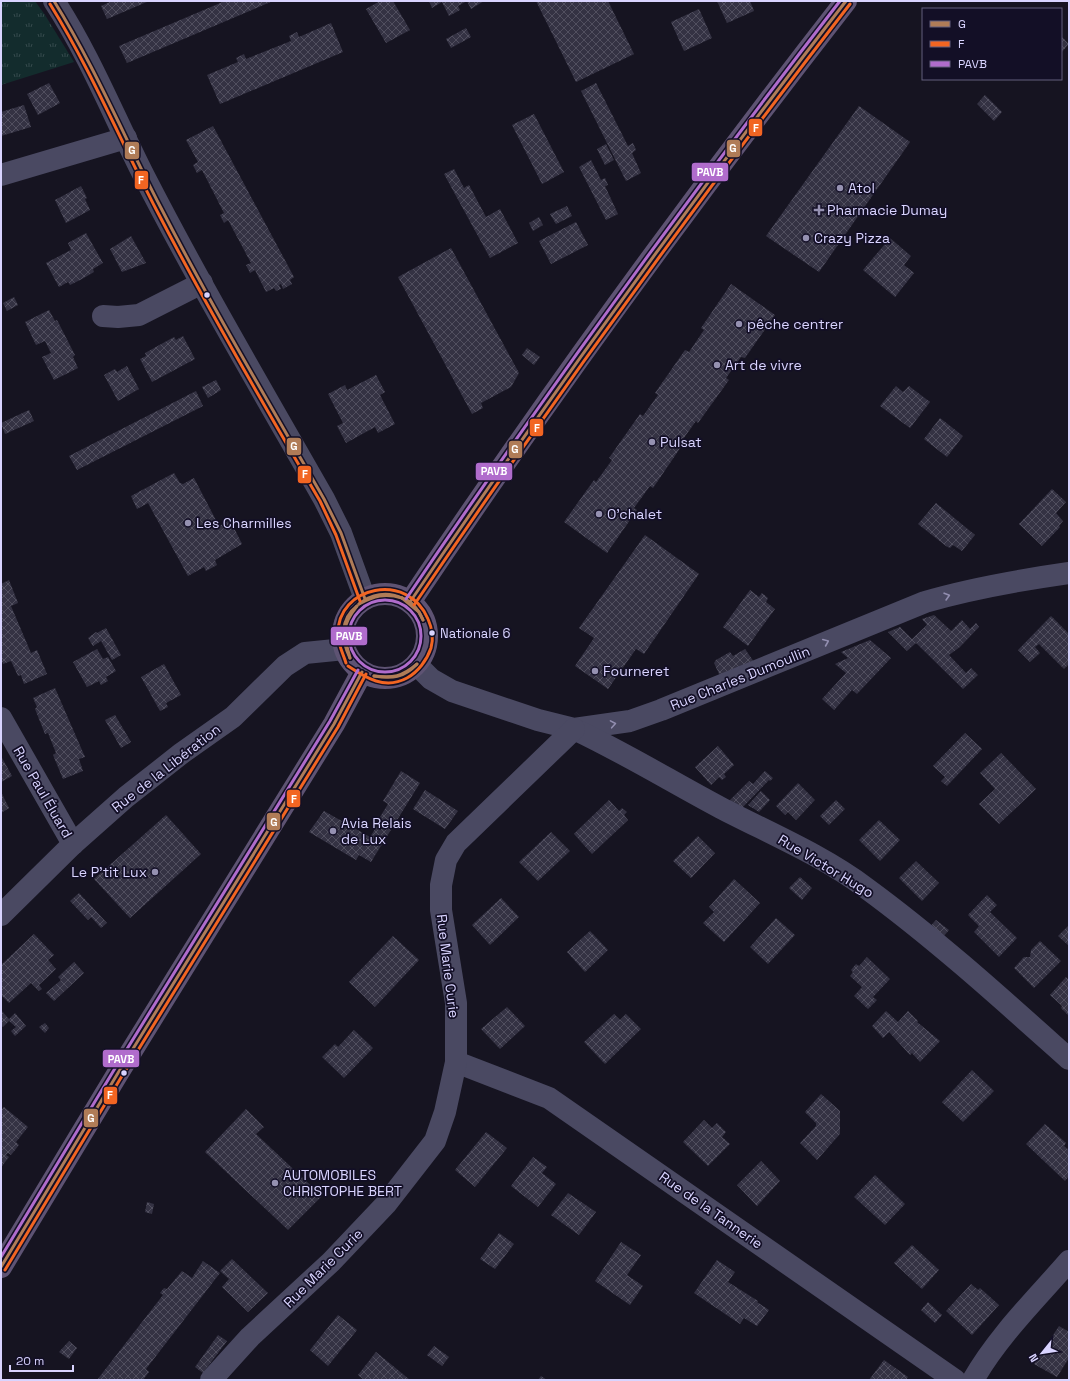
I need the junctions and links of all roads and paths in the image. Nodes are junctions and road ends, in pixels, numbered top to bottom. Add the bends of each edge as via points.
1 (54, 1) edge
2 (846, 1) edge
3 (126, 138) junction
4 (1, 175) edge
5 (202, 284) junction
6 (103, 316) dead end
7 (1069, 573) edge
8 (365, 599) junction
9 (410, 602) junction
10 (345, 649) junction
11 (417, 665) junction
12 (362, 672) junction
13 (1, 718) edge
14 (574, 729) junction
15 (73, 844) junction
16 (1, 915) edge
17 (1069, 1058) edge
18 (456, 1062) junction
19 (1069, 1261) edge
20 (1, 1267) edge
21 (211, 1380) edge
22 (955, 1380) edge
23 (973, 1380) edge

1 - 3 street via 68,22
2 - 9 main road via 645,267
3 - 4 street
3 - 5 street
5 - 6 street via 139,315
5 - 8 street via 324,499 341,533
14 -> 7 street, Rue Charles Dumoullin via 644,717 925,602 964,591
8 - 9 main road via 388,594 400,596
8 - 10 main road via 354,608 346,620 343,634
9 - 11 main road via 423,618 428,639
10 - 12 main road via 351,662
10 - 15 street, Rue de la Libération via 305,653 285,666 233,717 139,786
11 - 12 main road via 405,674 391,678 376,678
11 - 14 street, Rue Charles Dumoullin via 431,679 452,691 538,720
12 - 20 main road via 334,724
13 - 15 street, Rue Paul Éluard
14 - 17 street, Rue Victor Hugo via 794,846 865,887 987,985
14 - 18 street, Rue Marie Curie via 563,743 456,843 446,860 441,885 441,910 456,1003
15 - 16 street, Rue de la Libération
18 - 21 street, Rue Marie Curie via 445,1112 435,1141 414,1170 331,1262 250,1337
18 - 22 street, Rue de la Tannerie via 549,1098
19 - 23 street via 1006,1333

